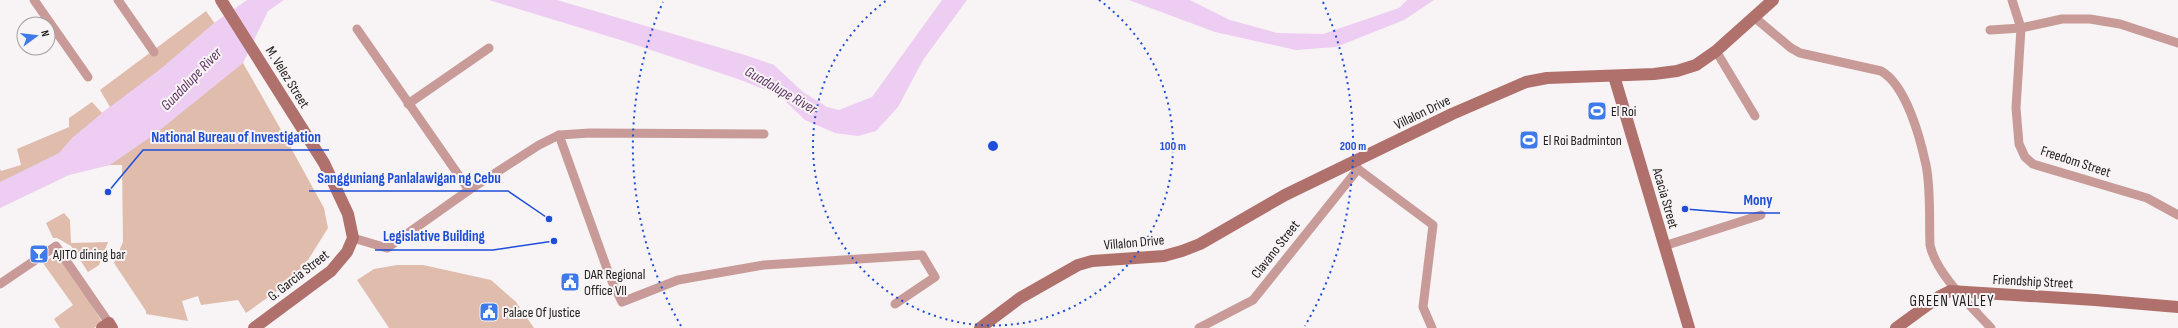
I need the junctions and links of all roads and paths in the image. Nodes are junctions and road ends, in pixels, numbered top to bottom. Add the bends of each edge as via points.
1 (34, 0) edge
2 (118, 0) edge
3 (1772, 0) edge
4 (2012, 0) edge
5 (222, 2) edge
6 (1754, 17) junction
7 (2021, 28) junction
8 (357, 29) dead end
9 (1990, 30) dead end
10 (2178, 43) edge
11 (489, 48) dead end
12 (1716, 51) junction
13 (154, 52) dead end
14 (1614, 76) junction
15 (88, 77) dead end
16 (408, 104) junction
17 (1755, 116) dead end
18 (764, 134) dead end
19 (559, 135) junction
20 (1356, 165) junction
21 (469, 190) junction
22 (1760, 215) dead end
23 (2178, 215) edge
24 (353, 238) junction
25 (1664, 246) junction
26 (0, 284) edge
27 (1958, 291) junction
28 (895, 304) dead end
29 (2178, 307) edge
30 (107, 326) edge
31 (254, 328) edge
32 (980, 328) edge
33 (1198, 328) edge
34 (1432, 328) edge
35 (1690, 328) edge
36 (1896, 328) edge
37 (1991, 328) edge

1 - 15 street
2 - 13 street
3 - 6 street, Villalon Drive
4 - 7 street, Freedom Street
5 - 24 street, M. Velez Street via 324,163 348,214
6 - 12 street, Villalon Drive
6 - 27 street via 1800,53 1881,71 1889,76 1900,90 1926,166 1932,257
7 - 9 street
7 - 10 street via 2062,19 2090,19 2120,24
7 - 23 street, Freedom Street via 2016,108 2018,144 2025,156 2033,164 2147,198
8 - 16 street
11 - 16 street
12 - 14 street, Villalon Drive via 1696,64 1677,71
12 - 17 street
14 - 20 street, Villalon Drive via 1547,78 1526,82 1452,114
14 - 25 street, Acacia Street
16 - 21 street
18 - 19 street
19 - 21 street via 538,145
19 - 28 street via 610,277 622,302 678,280 764,265 922,255 935,277
20 - 32 street, Villalon Drive via 1285,195 1200,244 1182,251 1164,256 1092,261 1078,265 1020,298
20 - 33 street, Clavano Street via 1252,300
20 - 34 street via 1433,225 1423,307
21 - 24 street via 387,248
22 - 25 street
24 - 31 street, G. Garcia Street via 336,267
25 - 35 street, Acacia Street
26 - 30 street via 56,246
27 - 29 street, Friendship Street
27 - 36 street, Friendship Street via 1950,291 1940,296
27 - 37 street

